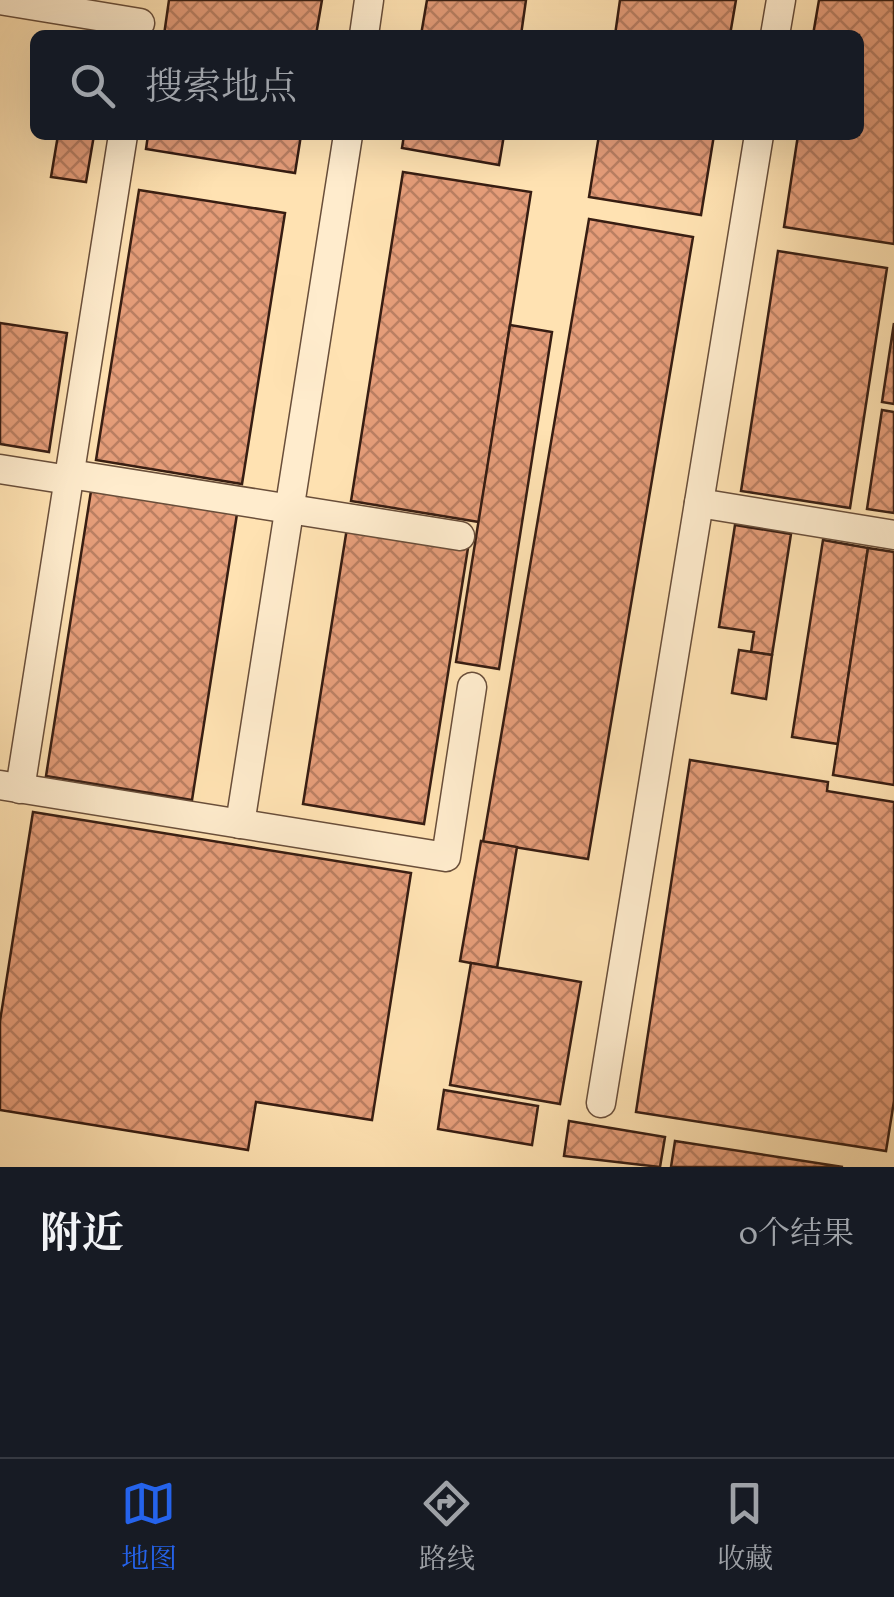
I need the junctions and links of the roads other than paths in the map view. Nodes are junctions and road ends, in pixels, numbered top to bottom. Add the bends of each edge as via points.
1 (0, 0) edge
2 (369, 0) edge
3 (780, 0) edge
4 (141, 19) edge
5 (365, 30) edge
6 (776, 30) edge
7 (122, 140) edge
8 (347, 140) edge
9 (758, 140) edge
10 (0, 469) edge
11 (69, 477) junction
12 (699, 503) junction
13 (289, 509) junction
14 (894, 535) edge
15 (460, 536) dead end
16 (472, 686) dead end
17 (10, 787) edge
18 (240, 824) junction
19 (601, 1103) dead end

1 - 4 street
2 - 5 street
3 - 6 street
7 - 11 street
8 - 13 street
9 - 12 street
10 - 11 street
11 - 13 street
11 - 17 street
12 - 14 street
12 - 19 street
13 - 15 street
13 - 18 street
16 - 18 street via 446,856
17 - 18 street

